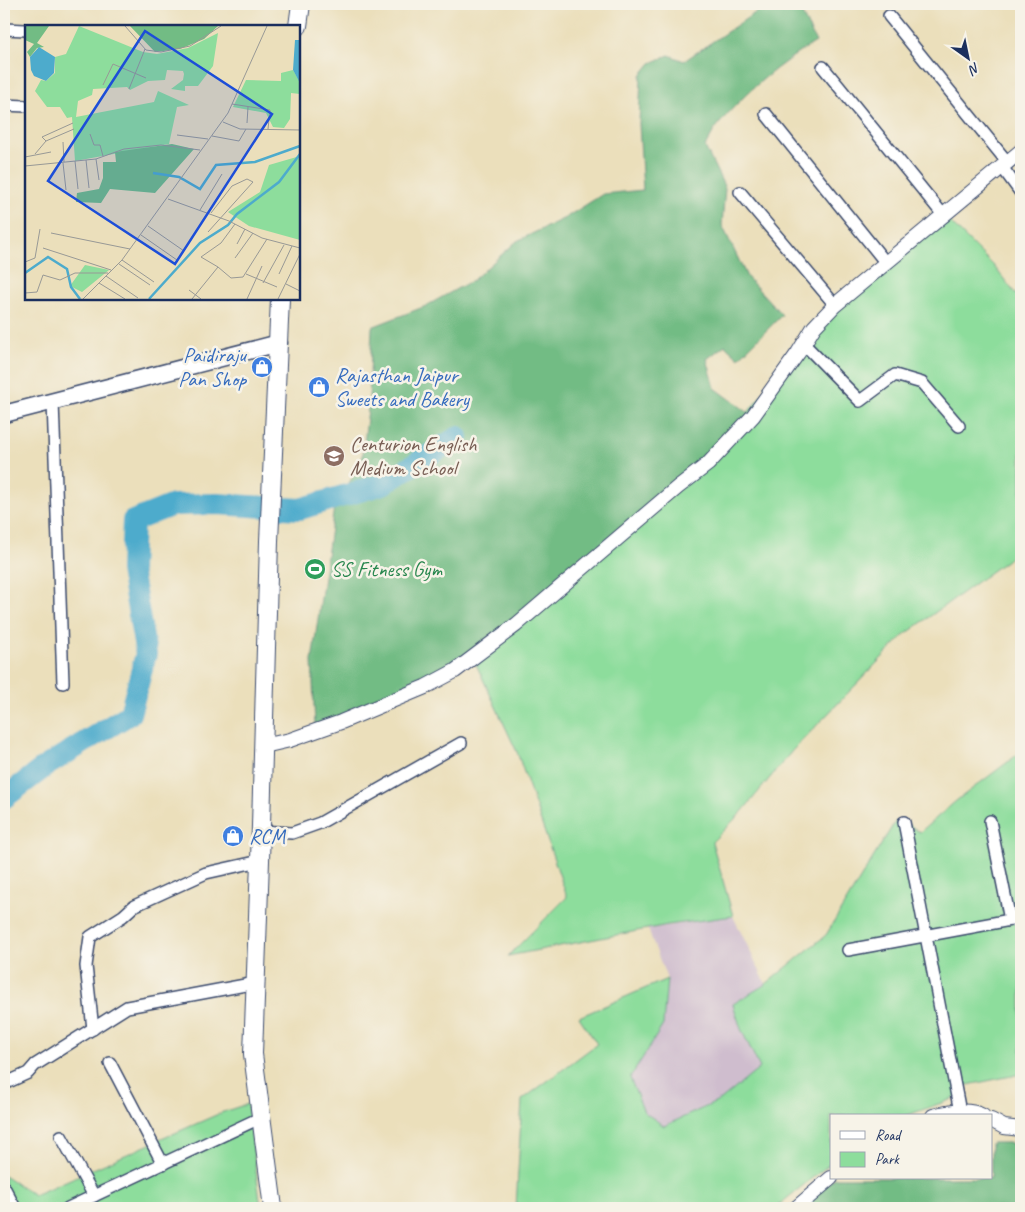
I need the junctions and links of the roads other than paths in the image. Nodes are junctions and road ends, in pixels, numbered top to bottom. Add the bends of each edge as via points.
1 (301, 4) edge
2 (889, 16) dead end
3 (298, 25) edge
4 (4, 29) edge
5 (25, 30) edge
6 (823, 67) dead end
7 (4, 105) edge
8 (25, 106) edge
9 (766, 114) dead end
10 (1021, 151) edge
11 (1005, 165) junction
12 (740, 192) dead end
13 (1021, 193) edge
14 (944, 216) junction
15 (886, 264) junction
16 (280, 300) edge
17 (835, 305) junction
18 (278, 343) junction
19 (804, 344) junction
20 (53, 402) junction
21 (4, 414) edge
22 (959, 426) dead end
23 (63, 683) dead end
24 (461, 742) dead end
25 (264, 746) junction
26 (990, 821) dead end
27 (904, 822) dead end
28 (261, 831) junction
29 (260, 861) junction
30 (1016, 919) edge
31 (925, 935) junction
32 (848, 950) dead end
33 (256, 983) junction
34 (93, 1029) junction
35 (110, 1063) dead end
36 (4, 1084) edge
37 (960, 1112) junction
38 (941, 1114) edge
39 (980, 1114) edge
40 (262, 1117) junction
41 (992, 1121) edge
42 (1021, 1129) edge
43 (62, 1136) dead end
44 (163, 1164) junction
45 (830, 1179) edge
46 (4, 1187) edge
47 (94, 1196) junction
48 (15, 1208) edge
49 (68, 1208) edge
50 (273, 1208) edge
51 (796, 1208) edge

1 - 3 main road
2 - 11 street
4 - 5 street
6 - 14 street
7 - 8 street
9 - 15 street
10 - 11 street
11 - 13 street
11 - 14 street
12 - 17 street
14 - 15 street
15 - 17 street
16 - 18 main road
17 - 19 street via 814,327
18 - 20 main road
18 - 25 main road
19 - 22 street via 860,401 895,375 922,383
19 - 25 street via 752,416 708,464 516,625 455,671 341,722
20 - 21 main road
20 - 23 street
24 - 28 street via 320,823 292,833
25 - 28 main road
26 - 30 street
27 - 31 street
28 - 29 main road
29 - 33 main road
29 - 34 street via 206,873 134,906 90,937 86,966
30 - 31 street
31 - 32 street
31 - 37 street
33 - 34 street via 127,1007
33 - 40 main road via 253,1054
34 - 36 street via 35,1065 28,1073
35 - 44 street
37 - 38 street
37 - 39 street
40 - 44 street
40 - 50 main road
41 - 42 street via 1004,1127
43 - 47 street
44 - 47 street
45 - 51 street
46 - 48 street
47 - 49 street

